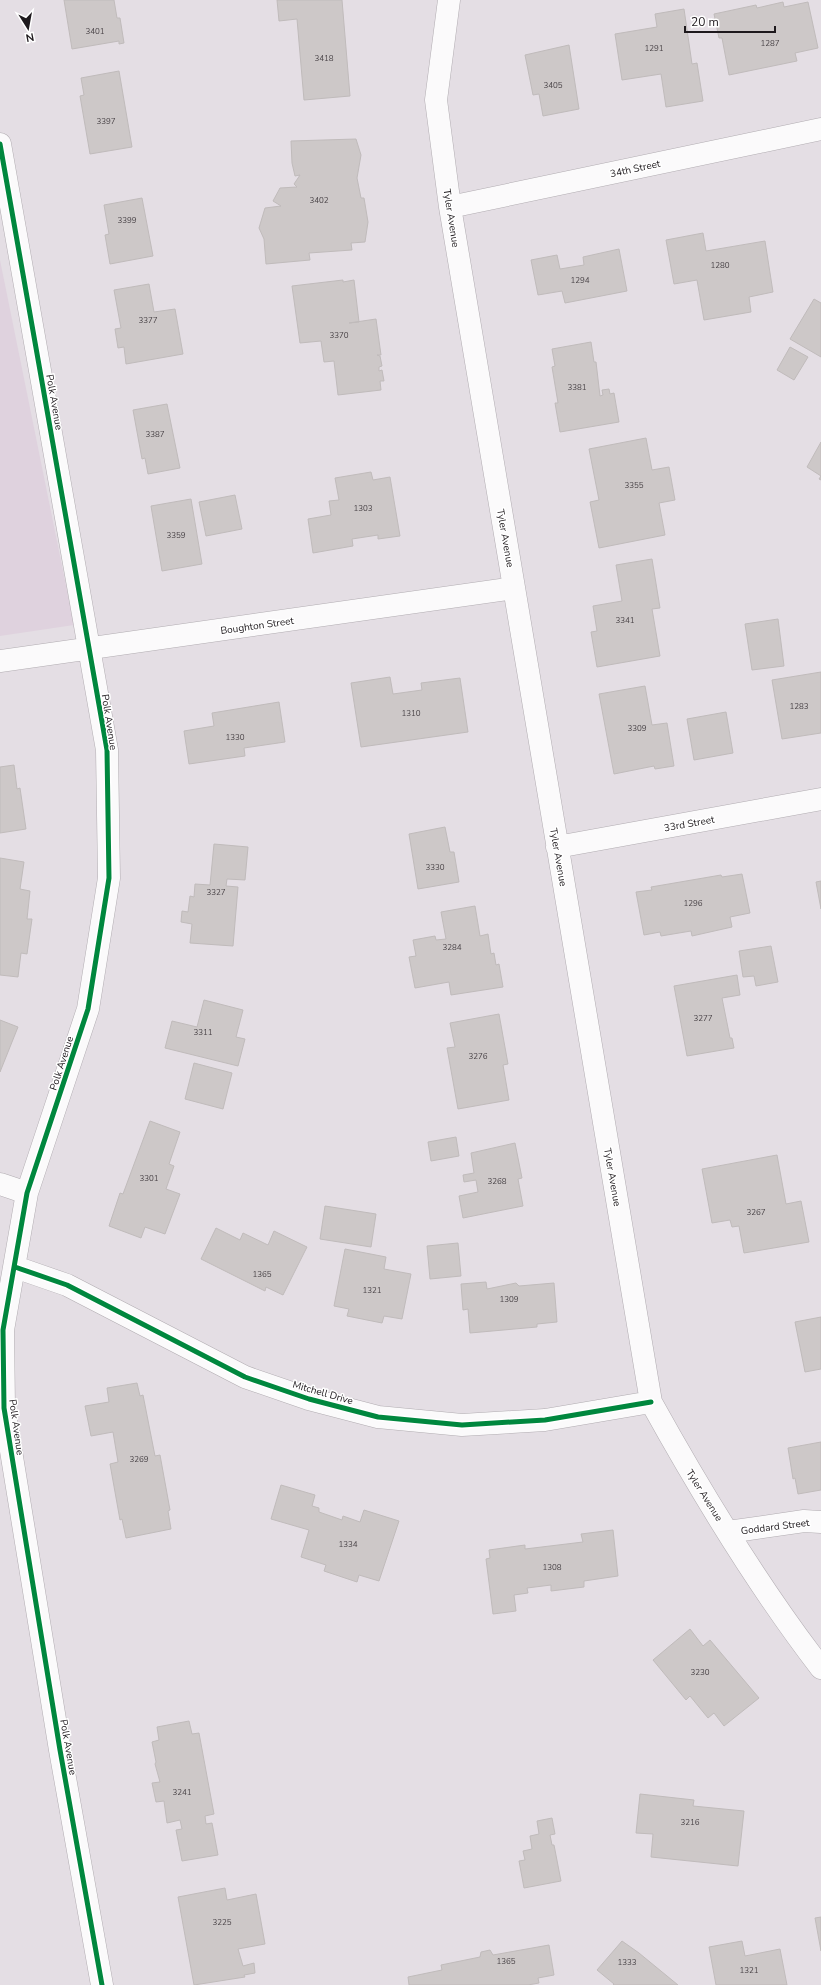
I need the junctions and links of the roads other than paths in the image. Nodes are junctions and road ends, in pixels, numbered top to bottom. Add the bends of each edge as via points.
1 (449, 0) edge
2 (821, 129) edge
3 (0, 144) edge
4 (450, 207) junction
5 (514, 588) junction
6 (89, 649) junction
7 (0, 661) edge
8 (821, 799) edge
9 (557, 847) junction
10 (0, 1184) edge
11 (27, 1193) junction
12 (15, 1267) junction
13 (651, 1402) junction
14 (821, 1522) edge
15 (728, 1532) junction
16 (821, 1668) edge
17 (102, 1985) edge

1 - 4 street, Tyler Avenue via 436,100
2 - 4 street, 34th Street
3 - 6 street, Polk Avenue
4 - 5 street, Tyler Avenue
5 - 6 street, Boughton Street
5 - 9 street, Tyler Avenue
6 - 7 street, Boughton Street
6 - 11 street, Polk Avenue via 107,750 109,878 88,1009
8 - 9 street, 33rd Street
9 - 13 street, Tyler Avenue
10 - 11 street
11 - 12 street, Polk Avenue
12 - 13 street, Mitchell Drive via 67,1285 245,1377 309,1399 378,1417 462,1425 545,1420
12 - 17 street, Polk Avenue via 3,1330 4,1408
13 - 15 street, Tyler Avenue
14 - 15 street, Goddard Street via 804,1520
15 - 16 street, Tyler Avenue via 785,1622

